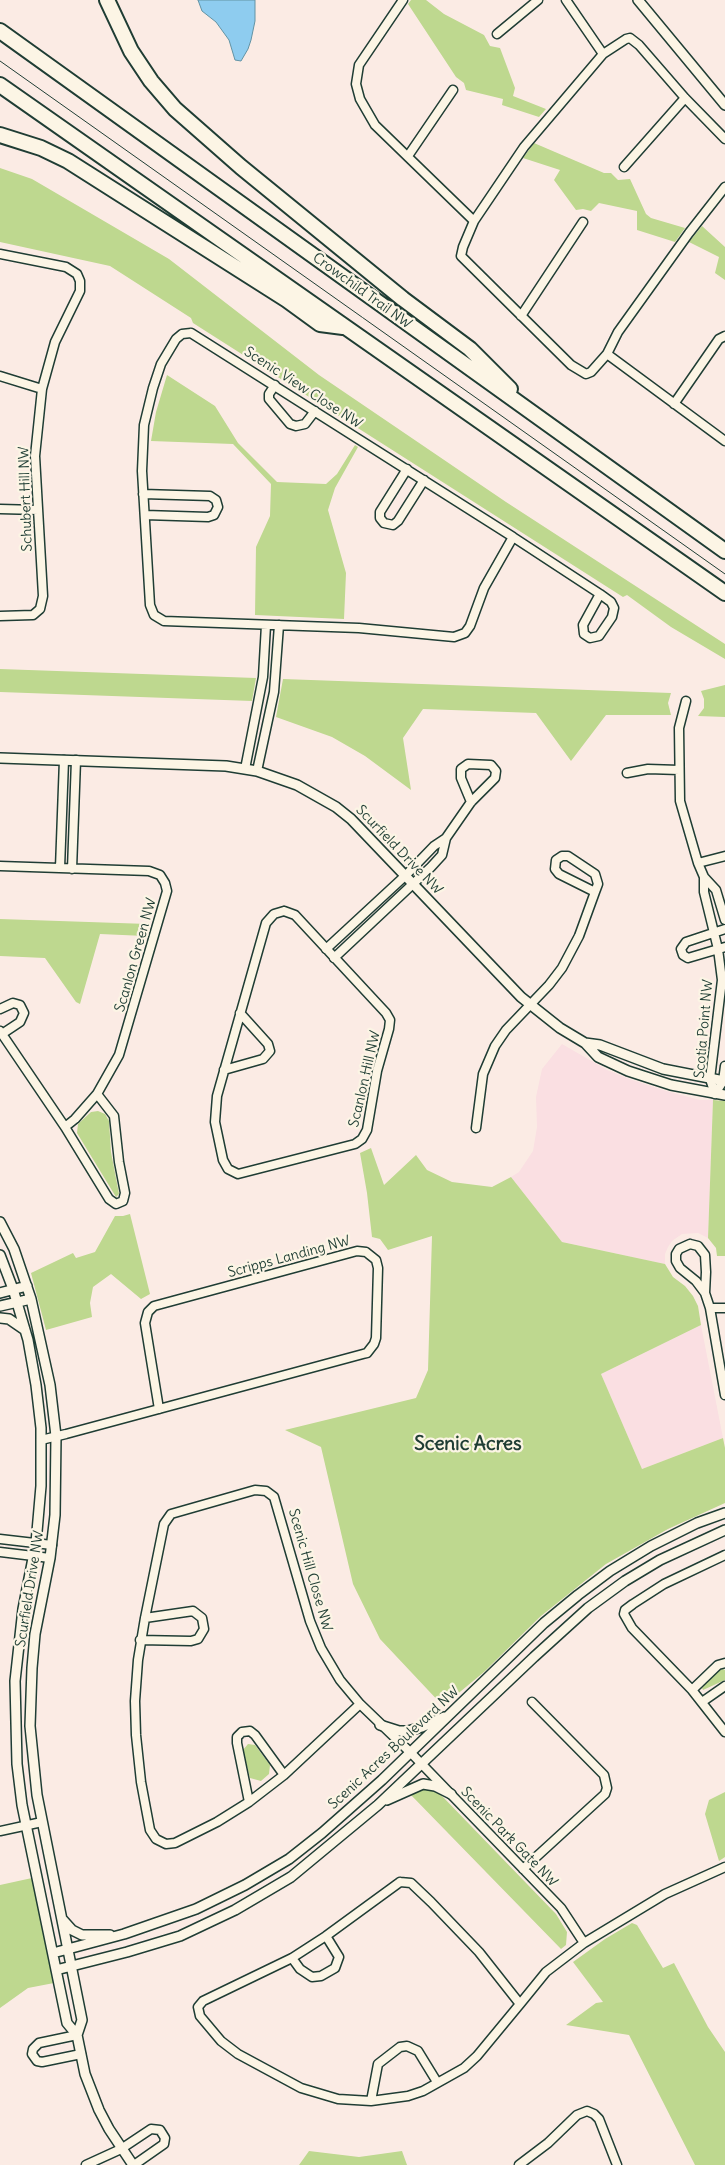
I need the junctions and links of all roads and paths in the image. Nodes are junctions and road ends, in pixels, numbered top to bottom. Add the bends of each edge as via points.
1 (107, 0) edge
2 (403, 0) edge
3 (538, 0) edge
4 (566, 0) edge
5 (638, 0) edge
6 (0, 31) edge
7 (497, 34) dead end
8 (603, 54) junction
9 (0, 85) edge
10 (453, 90) dead end
11 (685, 98) junction
12 (725, 104) edge
13 (0, 135) edge
14 (725, 140) edge
15 (408, 156) junction
16 (624, 167) dead end
17 (725, 188) edge
18 (474, 221) junction
19 (583, 222) dead end
20 (0, 254) edge
21 (521, 316) junction
22 (346, 327) junction
23 (725, 336) edge
24 (607, 354) junction
25 (0, 376) edge
26 (274, 385) junction
27 (42, 389) junction
28 (674, 404) junction
29 (315, 410) junction
30 (536, 417) junction
31 (725, 441) edge
32 (407, 469) junction
33 (424, 480) junction
34 (144, 494) junction
35 (0, 509) edge
36 (38, 510) junction
37 (145, 515) junction
38 (513, 537) junction
39 (725, 551) edge
40 (725, 593) edge
41 (600, 594) junction
42 (0, 616) edge
43 (266, 624) junction
44 (279, 625) junction
45 (686, 701) dead end
46 (0, 758) edge
47 (64, 760) junction
48 (76, 760) junction
49 (245, 768) junction
50 (678, 770) junction
51 (257, 771) junction
52 (627, 772) dead end
53 (471, 802) junction
54 (446, 838) junction
55 (725, 856) edge
56 (698, 863) junction
57 (0, 866) edge
58 (60, 868) junction
59 (72, 869) junction
60 (406, 875) junction
61 (704, 877) junction
62 (414, 884) junction
63 (595, 892) junction
64 (725, 920) edge
65 (725, 929) edge
66 (715, 932) junction
67 (722, 948) edge
68 (326, 949) junction
69 (334, 958) junction
70 (530, 1005) junction
71 (0, 1009) edge
72 (240, 1013) junction
73 (1, 1032) edge
74 (585, 1043) junction
75 (725, 1066) edge
76 (224, 1070) junction
77 (710, 1079) junction
78 (724, 1081) edge
79 (97, 1094) junction
80 (715, 1094) junction
81 (725, 1095) edge
82 (64, 1127) junction
83 (476, 1128) dead end
84 (0, 1222) edge
85 (0, 1255) edge
86 (27, 1286) junction
87 (13, 1290) junction
88 (0, 1293) edge
89 (705, 1293) junction
90 (31, 1299) junction
91 (17, 1302) junction
92 (0, 1306) edge
93 (710, 1308) junction
94 (725, 1308) edge
95 (0, 1318) edge
96 (26, 1330) junction
97 (725, 1395) edge
98 (159, 1409) junction
99 (56, 1436) junction
100 (41, 1440) junction
101 (725, 1513) edge
102 (725, 1530) edge
103 (0, 1539) edge
104 (36, 1543) junction
105 (52, 1545) junction
106 (0, 1552) edge
107 (725, 1555) edge
108 (34, 1556) junction
109 (50, 1558) junction
110 (144, 1618) junction
111 (140, 1640) junction
112 (725, 1663) edge
113 (725, 1686) edge
114 (692, 1690) junction
115 (532, 1702) dead end
116 (702, 1702) junction
117 (360, 1704) junction
118 (451, 1714) junction
119 (380, 1725) junction
120 (725, 1732) edge
121 (410, 1753) junction
122 (421, 1764) junction
123 (284, 1775) junction
124 (451, 1794) junction
125 (249, 1802) junction
126 (378, 1805) junction
127 (42, 1822) junction
128 (26, 1825) junction
129 (0, 1831) edge
130 (725, 1867) edge
131 (523, 1869) junction
132 (62, 1918) junction
133 (124, 1934) junction
134 (326, 1936) junction
135 (584, 1943) junction
136 (68, 1950) junction
137 (53, 1954) junction
138 (292, 1958) junction
139 (71, 1966) junction
140 (56, 1970) junction
141 (520, 2004) junction
142 (77, 2036) junction
143 (81, 2054) junction
144 (437, 2082) junction
145 (371, 2101) junction
146 (121, 2149) junction
147 (86, 2165) edge
148 (134, 2165) edge
149 (519, 2165) edge
150 (617, 2165) edge

1 - 30 highway via 131,51 175,109 403,299 470,349
2 - 15 street via 359,65 356,84 360,99 375,124
3 - 7 street
4 - 8 street
5 - 12 street
6 - 30 highway, Crowchild Trail NW
8 - 11 street via 630,38
8 - 18 street via 524,147
9 - 22 highway
10 - 15 street
11 - 14 street
11 - 16 street
13 - 22 highway via 68,161 320,324
15 - 18 street
17 - 24 street via 689,232 624,324
18 - 21 street via 461,256
19 - 21 street
20 - 27 street, Schubert Hill NW via 66,267 77,274 80,281 80,291 56,342
21 - 24 street via 582,372 591,372
22 - 40 highway
23 - 28 street via 719,339
24 - 28 street
25 - 27 street
26 - 29 street, Scenic View Close NW
26 - 29 street via 270,399 290,424 305,424
26 - 34 street, Scenic View Close NW via 197,335 186,333 178,336 161,364 147,407 142,449
27 - 36 street, Schubert Hill NW via 35,456
28 - 31 street
29 - 32 street, Scenic View Close NW
30 - 39 highway, Crowchild Trail NW
32 - 33 street, Scenic View Close NW
32 - 33 street via 381,509 380,518 384,523 393,525 398,521
33 - 38 street, Scenic View Close NW
34 - 37 street, Scenic View Close NW
34 - 37 street via 210,496 218,506 216,513 208,517
35 - 36 street
36 - 42 street, Schubert Hill NW via 43,596 40,608 30,616
37 - 43 street, Scenic View Close NW via 150,605 154,615 164,621
38 - 41 street
38 - 44 street, Scenic View Close NW via 484,588 470,626 460,636
41 - 41 street via 583,625 584,634 590,638 599,636 613,612 611,602
43 - 44 street, Scenic View Close NW
43 - 49 street via 263,677
44 - 51 street via 275,684
45 - 50 street, Scotia Point NW via 679,728
46 - 47 street, Scurfield Drive NW
47 - 48 street, Scurfield Drive NW
47 - 58 street
48 - 49 street, Scurfield Drive NW
48 - 59 street
49 - 51 street, Scurfield Drive NW
50 - 52 street
50 - 56 street, Scotia Point NW via 680,801
51 - 60 street, Scurfield Drive NW via 297,785 336,807
53 - 53 street via 495,778 496,771 491,765 468,764 461,768 460,778
53 - 54 street
54 - 60 street
54 - 62 street via 442,855
55 - 56 street
56 - 61 street, Scotia Point NW
57 - 58 street, Scanlon Green NW
58 - 59 street, Scanlon Green NW
59 - 79 street, Scanlon Green NW via 153,872 160,875 166,888 124,1042
60 - 62 street, Scurfield Drive NW
60 - 68 street
61 - 64 street, Scotia Point NW via 716,890
61 - 66 street, Scotia Point NW via 704,892
62 - 69 street
62 - 70 street, Scurfield Drive NW
63 - 63 street via 598,884 595,874 568,856 556,860 554,866 559,874
63 - 70 street via 570,955 549,986
65 - 66 street
66 - 67 street, Scotia Point NW
66 - 67 street via 686,942 681,946 681,952 691,958
67 - 77 street, Scotia Point NW via 721,993
68 - 69 street, Scanlon Hill NW
68 - 72 street, Scanlon Hill NW via 295,915 284,911 270,917
69 - 76 street, Scanlon Hill NW via 390,1020 367,1130 362,1139 354,1144 243,1174 232,1172 223,1160 215,1122
70 - 74 street, Scurfield Drive NW
70 - 83 street via 506,1030 486,1063
71 - 73 street via 14,1002 22,1007 24,1013 20,1022
72 - 76 street, Scanlon Hill NW
72 - 76 street via 268,1044 270,1051 263,1059
73 - 82 street
74 - 77 street, Scurfield Drive NW via 600,1045 663,1069
74 - 80 street, Scurfield Drive NW via 598,1058 628,1071 671,1085
75 - 78 street, Scotia Point NW
77 - 78 street, Scurfield Drive NW
77 - 80 street, Scotia Point NW
78 - 80 street, Scotia Point NW
79 - 82 street, Scanlon Green NW
79 - 82 street via 114,1116 126,1193 124,1201 116,1204 109,1199
80 - 81 street, Scurfield Drive NW
84 - 86 street, Scurfield Drive NW
85 - 87 street, Scurfield Drive NW
86 - 87 street
86 - 90 street, Scurfield Drive NW
87 - 88 street
87 - 91 street, Scurfield Drive NW
89 - 89 street via 704,1252 694,1244 684,1245 676,1254 678,1265 696,1280
89 - 93 street
90 - 91 street
90 - 99 street, Scurfield Drive NW via 50,1385
91 - 92 street
91 - 96 street, Scurfield Drive NW
93 - 94 street
93 - 97 street
95 - 96 street via 9,1319
96 - 100 street, Scurfield Drive NW
98 - 98 street, Scripps Landing NW via 367,1353 376,1338 376,1260 366,1252 357,1251 154,1306 145,1323
98 - 99 street, Scripps Landing NW
99 - 100 street, Scripps Landing NW
99 - 105 street, Scurfield Drive NW via 57,1487
100 - 104 street, Scurfield Drive NW
101 - 118 street, Scenic Acres Boulevard NW via 650,1546 610,1571 544,1623
102 - 122 street, Scenic Acres Boulevard NW via 660,1560 594,1604 534,1656
103 - 104 street
104 - 105 street
104 - 108 street, Scurfield Drive NW
105 - 109 street, Scurfield Drive NW
106 - 108 street
107 - 114 street via 664,1584 624,1612 632,1628
108 - 109 street
108 - 128 street, Scurfield Drive NW via 15,1680 17,1764
109 - 127 street, Scurfield Drive NW via 36,1634 30,1709 33,1764
110 - 111 street, Scenic Hill Close NW
110 - 111 street via 193,1611 202,1618 204,1629 201,1636 191,1642
110 - 117 street, Scenic Hill Close NW via 167,1518 178,1511 255,1490 266,1491 277,1502 314,1634 330,1666
111 - 125 street, Scenic Hill Close NW via 136,1734 141,1782 152,1834 161,1843 175,1843
112 - 114 street via 718,1664
113 - 116 street
114 - 116 street
115 - 131 street via 604,1775 607,1788 606,1794
116 - 120 street
117 - 119 street, Scenic Hill Close NW
117 - 123 street, Scenic Hill Close NW
118 - 119 street via 414,1730 399,1731
118 - 121 street, Scenic Acres Boulevard NW
119 - 121 street, Scenic Hill Close NW
121 - 122 street, Scenic Park Gate NW
121 - 133 street, Scenic Acres Boulevard NW via 289,1859 196,1909
122 - 124 street, Scenic Park Gate NW
122 - 126 street, Scenic Acres Boulevard NW
123 - 125 street, Scenic Hill Close NW
123 - 125 street via 255,1734 242,1732 237,1743
124 - 126 street via 435,1786 420,1784
124 - 131 street, Scenic Park Gate NW
126 - 139 street, Scenic Acres Boulevard NW via 291,1877 235,1910 180,1936
127 - 128 street
127 - 132 street, Scurfield Drive NW
128 - 129 street
128 - 137 street, Scurfield Drive NW
130 - 135 street via 665,1894
131 - 135 street, Scenic Park Gate NW via 561,1908
132 - 133 street via 72,1930 82,1934
132 - 136 street, Scurfield Drive NW
133 - 136 street, Scenic Acres Boulevard NW
134 - 138 street
134 - 138 street via 338,1957 335,1968 312,1977
134 - 141 street via 397,1883 411,1883 478,1952
135 - 141 street via 546,1972
136 - 137 street, Scenic Acres Boulevard NW
136 - 139 street, Scurfield Drive NW
137 - 140 street, Scurfield Drive NW
138 - 145 street via 203,2000 198,2007 200,2016 228,2048 289,2082 338,2099
139 - 140 street, Scenic Acres Boulevard NW
139 - 142 street, Scurfield Drive NW via 82,2020
140 - 142 street, Scurfield Drive NW via 67,2023
141 - 144 street via 477,2056 464,2068
142 - 143 street
142 - 143 street via 39,2044 32,2054 42,2062
143 - 146 street via 93,2097
144 - 145 street via 408,2096
144 - 145 street via 418,2051 400,2047 378,2064
146 - 147 street
146 - 148 street
146 - 148 street via 151,2129 162,2132 165,2138 162,2146
149 - 150 street via 548,2143 576,2114 587,2112 599,2119

